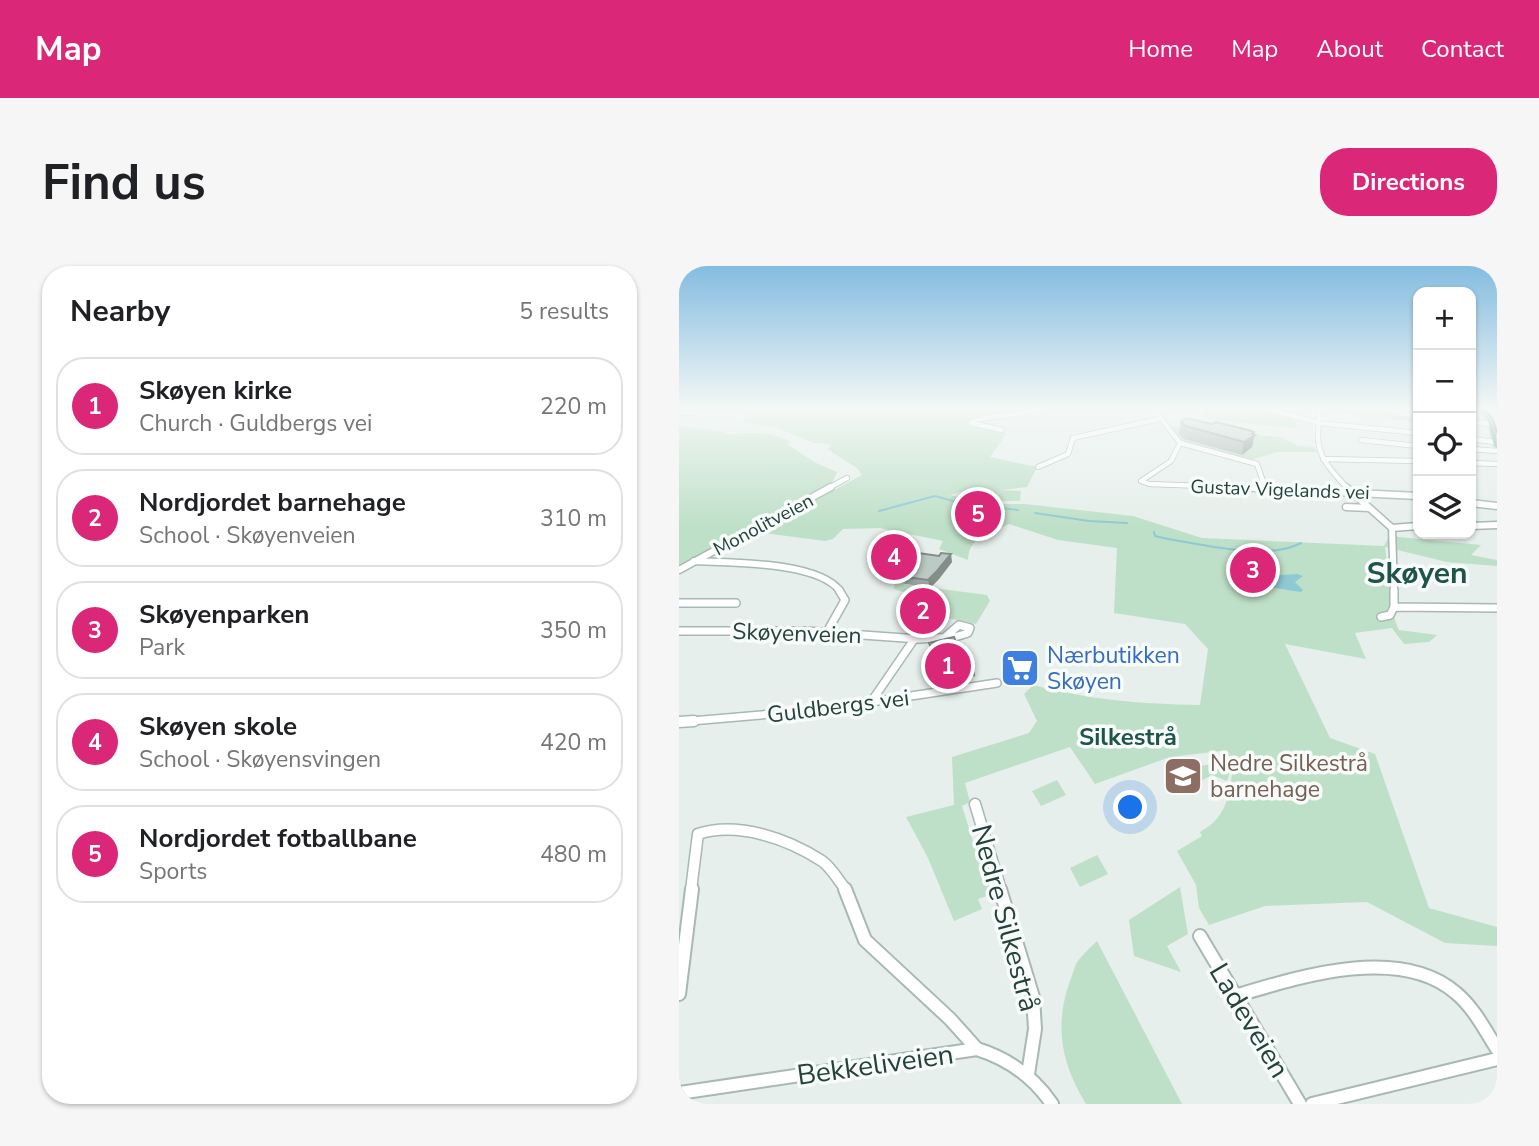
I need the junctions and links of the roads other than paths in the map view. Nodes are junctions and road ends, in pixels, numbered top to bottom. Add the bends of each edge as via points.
1 (1071, 447) edge
2 (1178, 447) edge
3 (1195, 447) edge
4 (1318, 447) edge
5 (1323, 459) junction
6 (1413, 461) edge
7 (1476, 463) edge
8 (1497, 464) edge
9 (1038, 467) dead end
10 (847, 478) dead end
11 (1265, 488) junction
12 (1351, 491) junction
13 (1413, 496) edge
14 (1476, 504) edge
15 (1497, 506) edge
16 (1346, 507) dead end
17 (1369, 508) junction
18 (1497, 525) edge
19 (1413, 526) edge
20 (1476, 526) edge
21 (1392, 528) junction
22 (694, 561) junction
23 (679, 570) edge
24 (679, 603) edge
25 (736, 603) dead end
26 (1394, 607) junction
27 (1497, 608) edge
28 (1381, 617) dead end
29 (679, 631) edge
30 (827, 632) junction
31 (945, 637) edge
32 (915, 638) junction
33 (997, 683) dead end
34 (871, 702) junction
35 (679, 722) edge
36 (975, 804) dead end
37 (1200, 936) dead end
38 (679, 994) edge
39 (1235, 996) junction
40 (977, 1049) junction
41 (1497, 1049) edge
42 (1497, 1059) edge
43 (1028, 1074) junction
44 (679, 1093) edge
45 (1052, 1104) edge
46 (1300, 1104) edge
47 (1312, 1104) edge

1 - 9 street via 1069,454
2 - 11 street, Gustav Vigelands vei via 1171,461 1142,481
3 - 11 street via 1257,464
4 - 5 street
5 - 6 street
5 - 12 street
7 - 8 street
10 - 22 street, Monolitveien
11 - 12 street, Gustav Vigelands vei
12 - 13 street, Gustav Vigelands vei
12 - 17 street
14 - 15 street
16 - 17 street
17 - 21 street
18 - 20 street
19 - 21 street
21 - 26 street
22 - 23 street, Monolitveien
22 - 30 street via 755,564 829,580 840,587 845,600
24 - 25 street
26 - 27 street
26 - 28 street via 1390,615
29 - 30 street, Skøyenveien
30 - 32 street, Skøyenveien
31 - 32 street, Skøyenveien
32 - 34 street
33 - 34 street, Guldbergs vei
34 - 35 street, Guldbergs vei
36 - 43 street, Nedre Silkestrå via 1033,997 1035,1029
37 - 39 street, Ladeveien
38 - 40 street via 698,834 744,831 777,839 824,862 846,890 865,940
39 - 41 street via 1303,977 1410,969 1431,976 1461,996
39 - 46 street, Ladeveien
40 - 43 street, Bekkeliveien
40 - 44 street, Bekkeliveien
42 - 47 street
43 - 45 street, Bekkeliveien

